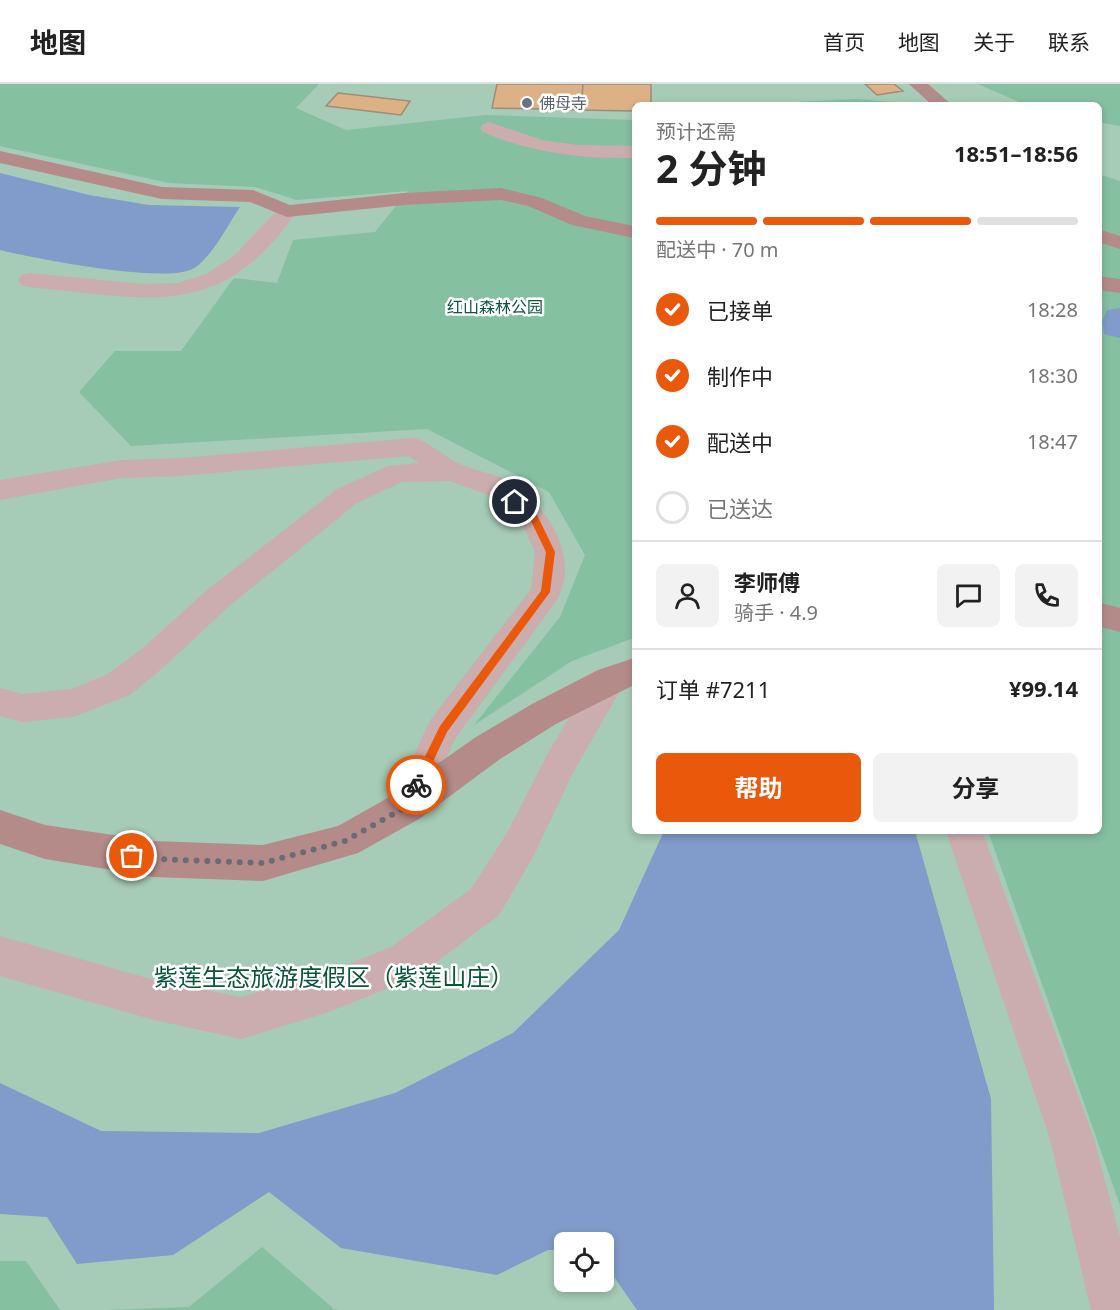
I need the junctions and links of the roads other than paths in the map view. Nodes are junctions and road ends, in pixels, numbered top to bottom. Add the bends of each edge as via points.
1 (918, 84) edge
2 (939, 102) edge
3 (489, 128) dead end
4 (632, 152) edge
5 (0, 157) edge
6 (287, 211) junction
7 (632, 232) edge
8 (1102, 236) edge
9 (1120, 243) edge
10 (29, 280) dead end
11 (1102, 284) edge
12 (1120, 286) edge
13 (451, 471) junction
14 (0, 490) edge
15 (1102, 615) edge
16 (1120, 620) edge
17 (622, 675) edge
18 (0, 702) edge
19 (406, 807) junction
20 (0, 827) edge
21 (965, 834) edge
22 (0, 956) edge
23 (1115, 1310) edge

1 - 2 street
3 - 4 street via 509,138 548,148
5 - 6 street via 162,193 254,196
6 - 7 street via 501,194 535,202 579,221
6 - 10 street via 242,261 214,279 180,290 143,291
8 - 9 street
11 - 12 street
13 - 14 street via 414,447 122,469
13 - 18 street via 398,473 347,496 218,598 118,686 73,703 23,708
13 - 19 street via 496,487 534,517 550,552 546,592 443,729
15 - 16 street
17 - 19 street via 544,714 488,748
17 - 22 street via 561,762 520,845 485,902 404,962 329,992 241,1018 154,1000
19 - 20 street via 345,841 263,863 154,859 45,842
21 - 23 street via 1072,1139

